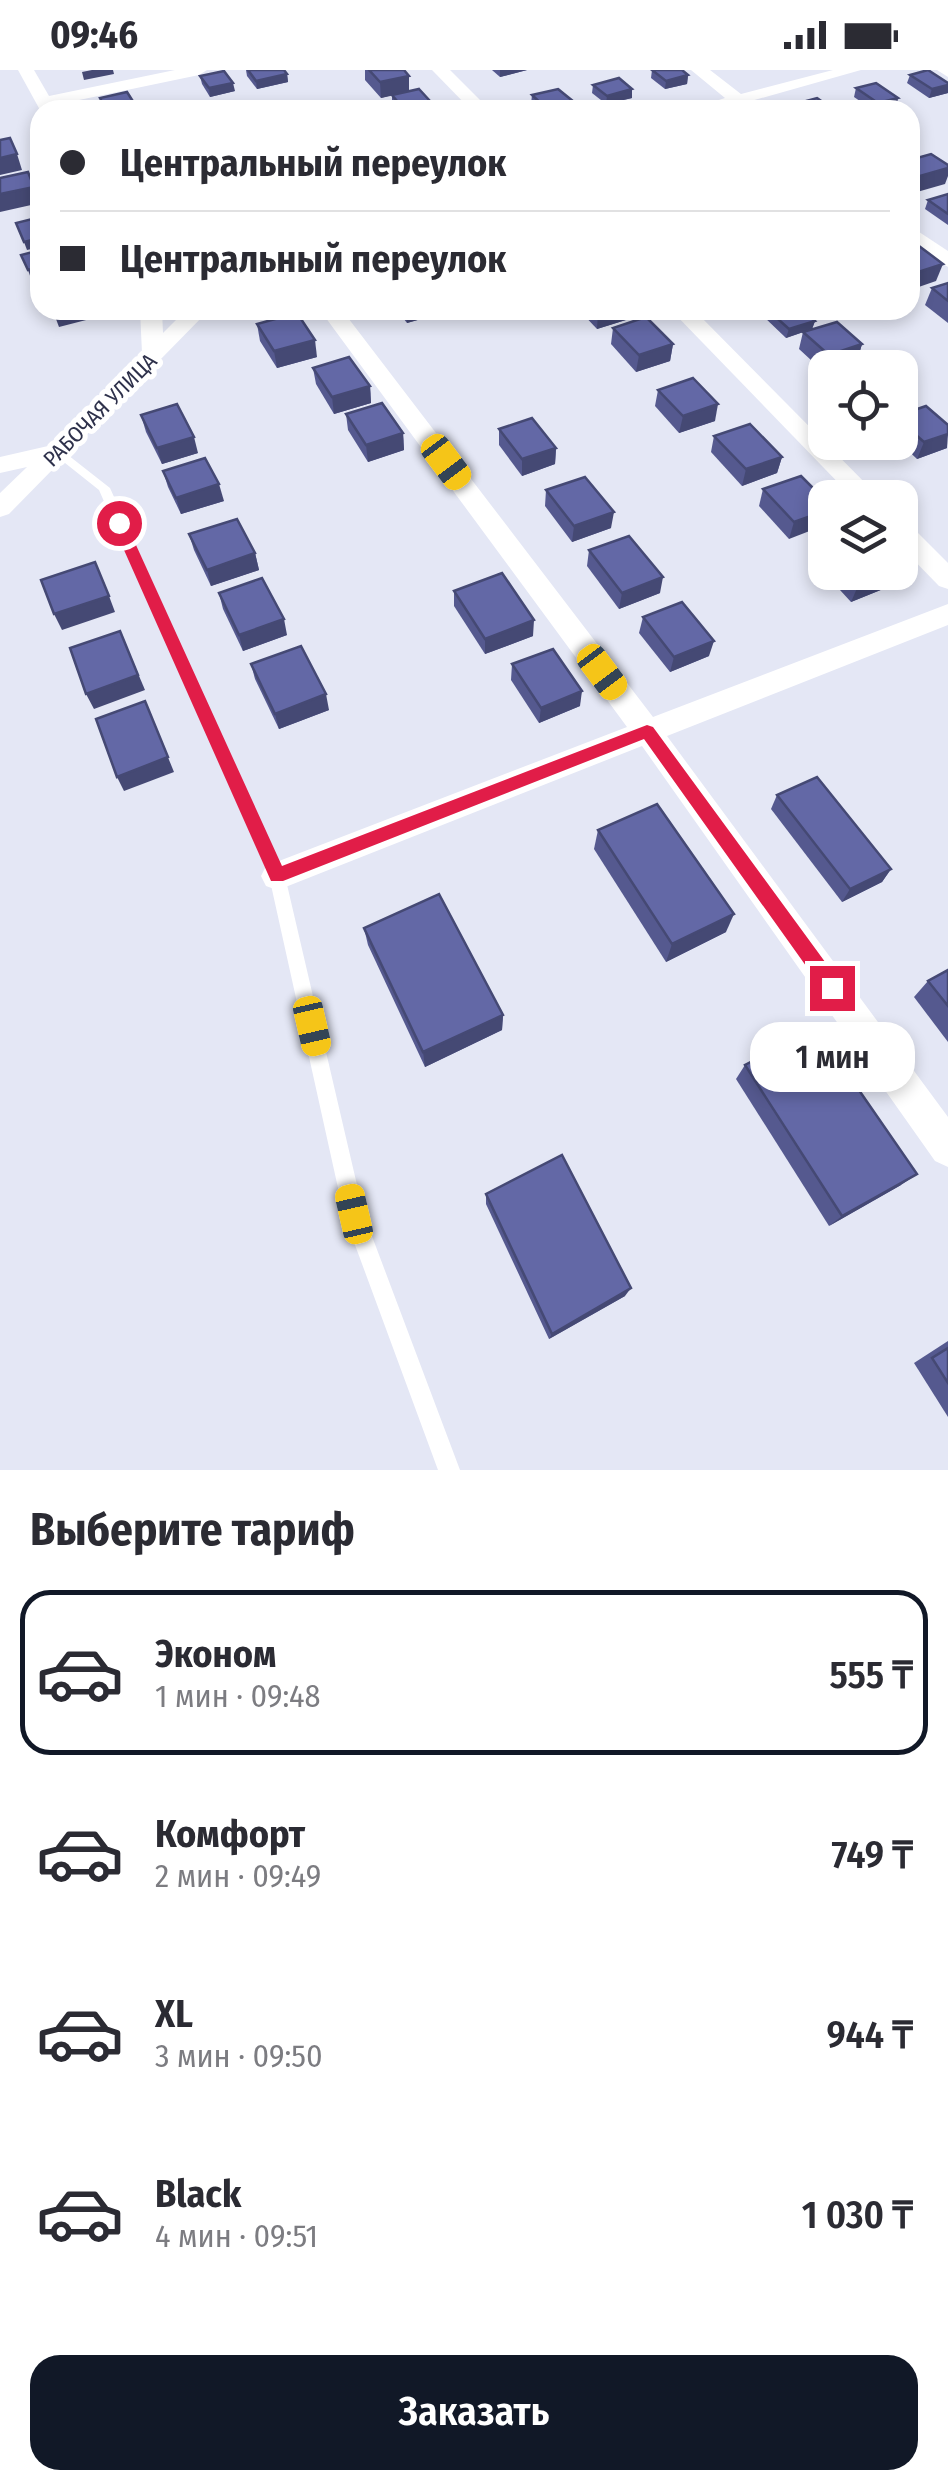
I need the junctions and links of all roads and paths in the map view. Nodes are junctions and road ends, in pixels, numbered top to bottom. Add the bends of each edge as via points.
1 (26, 70) edge
2 (199, 70) edge
3 (440, 70) edge
4 (699, 70) edge
5 (853, 70) edge
6 (43, 100) edge
7 (72, 100) edge
8 (471, 100) edge
9 (738, 100) edge
10 (760, 100) edge
11 (920, 240) edge
12 (948, 261) edge
13 (151, 320) edge
14 (188, 320) edge
15 (339, 320) edge
16 (692, 320) edge
17 (153, 356) junction
18 (59, 452) junction
19 (0, 465) edge
20 (850, 480) edge
21 (0, 508) edge
22 (918, 549) edge
23 (948, 580) edge
24 (948, 614) edge
25 (647, 731) junction
26 (277, 876) junction
27 (948, 1148) edge
28 (448, 1470) edge

1 - 6 street
2 - 7 street
3 - 8 street
4 - 9 street
5 - 10 street
11 - 12 street
13 - 17 street
14 - 17 street, РАБОЧАЯ УЛИЦА
15 - 25 street
16 - 20 street
17 - 18 street, РАБОЧАЯ УЛИЦА
18 - 19 street
18 - 21 street, РАБОЧАЯ УЛИЦА
18 - 26 lane via 104,488
22 - 23 street
24 - 25 street
25 - 26 street
25 - 27 street
26 - 28 lane via 354,1214

